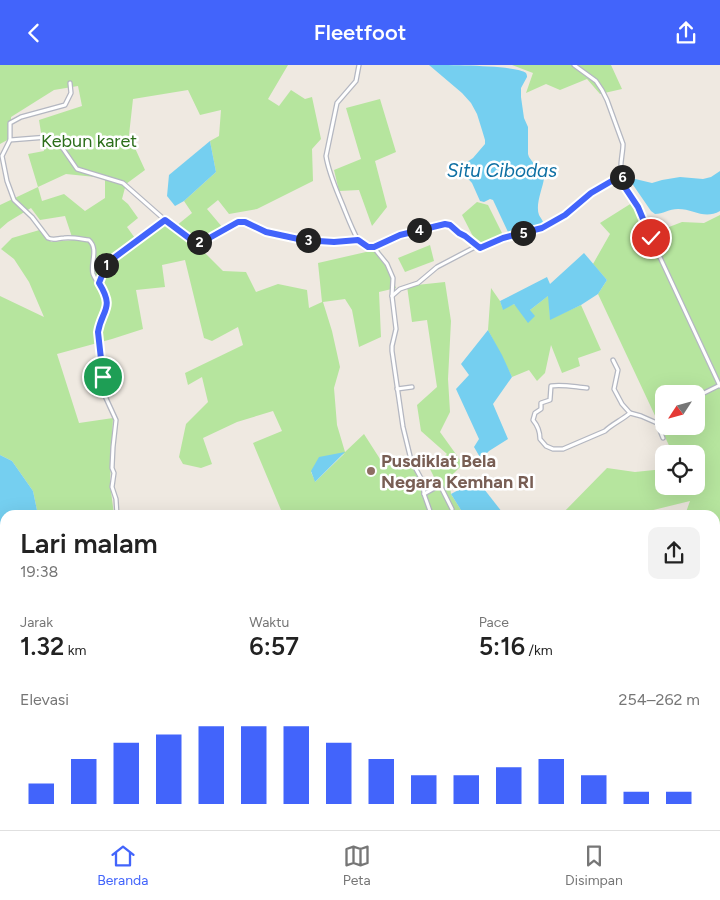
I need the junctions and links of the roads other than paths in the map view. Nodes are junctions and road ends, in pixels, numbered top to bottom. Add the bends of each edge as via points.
1 (359, 65) edge
2 (574, 65) edge
3 (70, 83) dead end
4 (10, 140) junction
5 (622, 175) junction
6 (165, 220) junction
7 (358, 240) junction
8 (477, 246) junction
9 (374, 247) junction
10 (99, 283) junction
11 (392, 296) junction
12 (614, 360) dead end
13 (720, 386) edge
14 (412, 387) dead end
15 (587, 388) dead end
16 (397, 389) junction
17 (705, 393) edge
18 (630, 413) junction
19 (655, 422) edge
20 (424, 494) junction
21 (452, 509) dead end
22 (117, 510) edge
23 (430, 510) edge

1 - 7 street via 356,81 336,103 326,156
2 - 5 street via 596,81 607,100 623,144
3 - 4 street via 65,105 10,123
4 - 6 street via 48,137 59,143 77,169 123,183
4 - 10 street via 2,156 14,200 48,238 92,242 93,273
5 - 8 street via 542,228 503,238 485,247
5 - 13 street via 624,186 641,213
6 - 7 street via 197,243 238,222 303,240
6 - 10 street via 107,263
7 - 9 street
8 - 9 street via 445,224 400,235
8 - 11 street
9 - 11 street via 393,278
10 - 22 street via 107,303 98,332 105,396 116,420 112,487
11 - 16 street via 396,329 392,351
12 - 18 street via 618,370 614,389
13 - 17 street
14 - 16 street
15 - 18 street via 551,386 550,400 541,403 542,409 535,413 533,420 546,447 563,449 605,431
16 - 20 street via 410,460 423,482
18 - 19 street
20 - 21 street via 440,485
20 - 23 street

